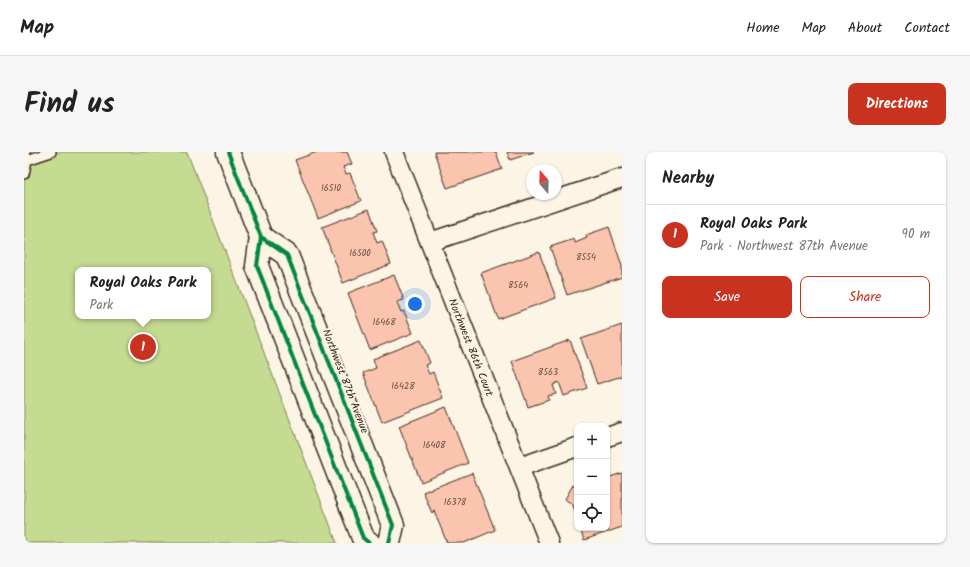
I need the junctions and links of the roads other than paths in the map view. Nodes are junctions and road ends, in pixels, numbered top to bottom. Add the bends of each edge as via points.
1 (51, 152) edge
2 (228, 152) edge
3 (394, 152) edge
4 (26, 156) edge
5 (24, 174) edge
6 (622, 178) edge
7 (262, 237) junction
8 (430, 242) junction
9 (622, 432) edge
10 (610, 436) edge
11 (574, 448) edge
12 (520, 467) junction
13 (369, 543) edge
14 (389, 543) edge
15 (549, 543) edge

1 - 4 lane
2 - 7 street
3 - 8 street, Northwest 86th Court
4 - 5 lane
6 - 8 street
7 - 13 street via 257,266 362,538
7 - 14 street, Northwest 87th Avenue via 287,255 392,525
8 - 12 street, Northwest 86th Court
9 - 10 street
11 - 12 street
12 - 15 street, Northwest 86th Court

